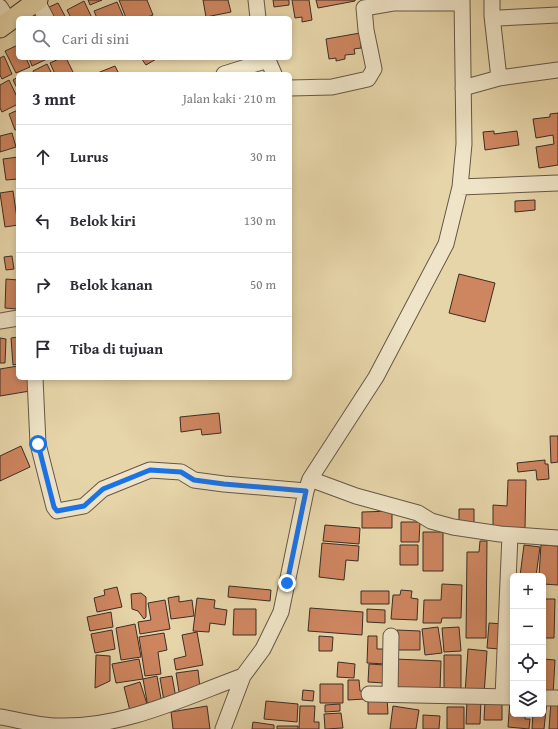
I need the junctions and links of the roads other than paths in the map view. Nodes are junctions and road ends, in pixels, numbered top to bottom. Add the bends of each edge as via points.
1 (38, 0) edge
2 (256, 0) edge
3 (492, 0) edge
4 (462, 1) edge
5 (364, 4) edge
6 (558, 15) edge
7 (45, 16) edge
8 (258, 16) edge
9 (492, 16) junction
10 (3, 19) edge
11 (270, 64) edge
12 (558, 70) edge
13 (233, 72) edge
14 (499, 78) junction
15 (292, 88) edge
16 (463, 88) junction
17 (558, 183) edge
18 (460, 187) junction
19 (16, 318) edge
20 (0, 321) edge
21 (35, 380) edge
22 (308, 485) junction
23 (510, 535) junction
24 (558, 538) edge
25 (391, 636) dead end
26 (243, 676) junction
27 (369, 694) dead end
28 (390, 694) junction
29 (508, 697) edge
30 (546, 698) edge
31 (558, 698) edge
32 (0, 717) edge
33 (86, 727) edge
34 (223, 729) edge

1 - 7 street
1 - 10 main road
2 - 8 street
3 - 9 street
4 - 5 street
4 - 16 street
5 - 15 street via 374,69 368,79 332,87
6 - 9 street via 499,18
9 - 14 street
11 - 13 street
12 - 14 street
14 - 16 street
16 - 18 street via 464,144
17 - 18 street
18 - 22 street via 446,244 376,377
19 - 20 street
21 - 22 street via 38,444 57,511 84,506 103,489 150,470 181,472 194,480 224,484
22 - 23 street via 418,513 431,521 454,527
22 - 26 street via 281,612 263,649
23 - 24 street
23 - 29 street
25 - 28 street
26 - 33 street via 117,721
26 - 34 street
27 - 28 street
28 - 29 street
30 - 31 street
32 - 33 street via 56,726

